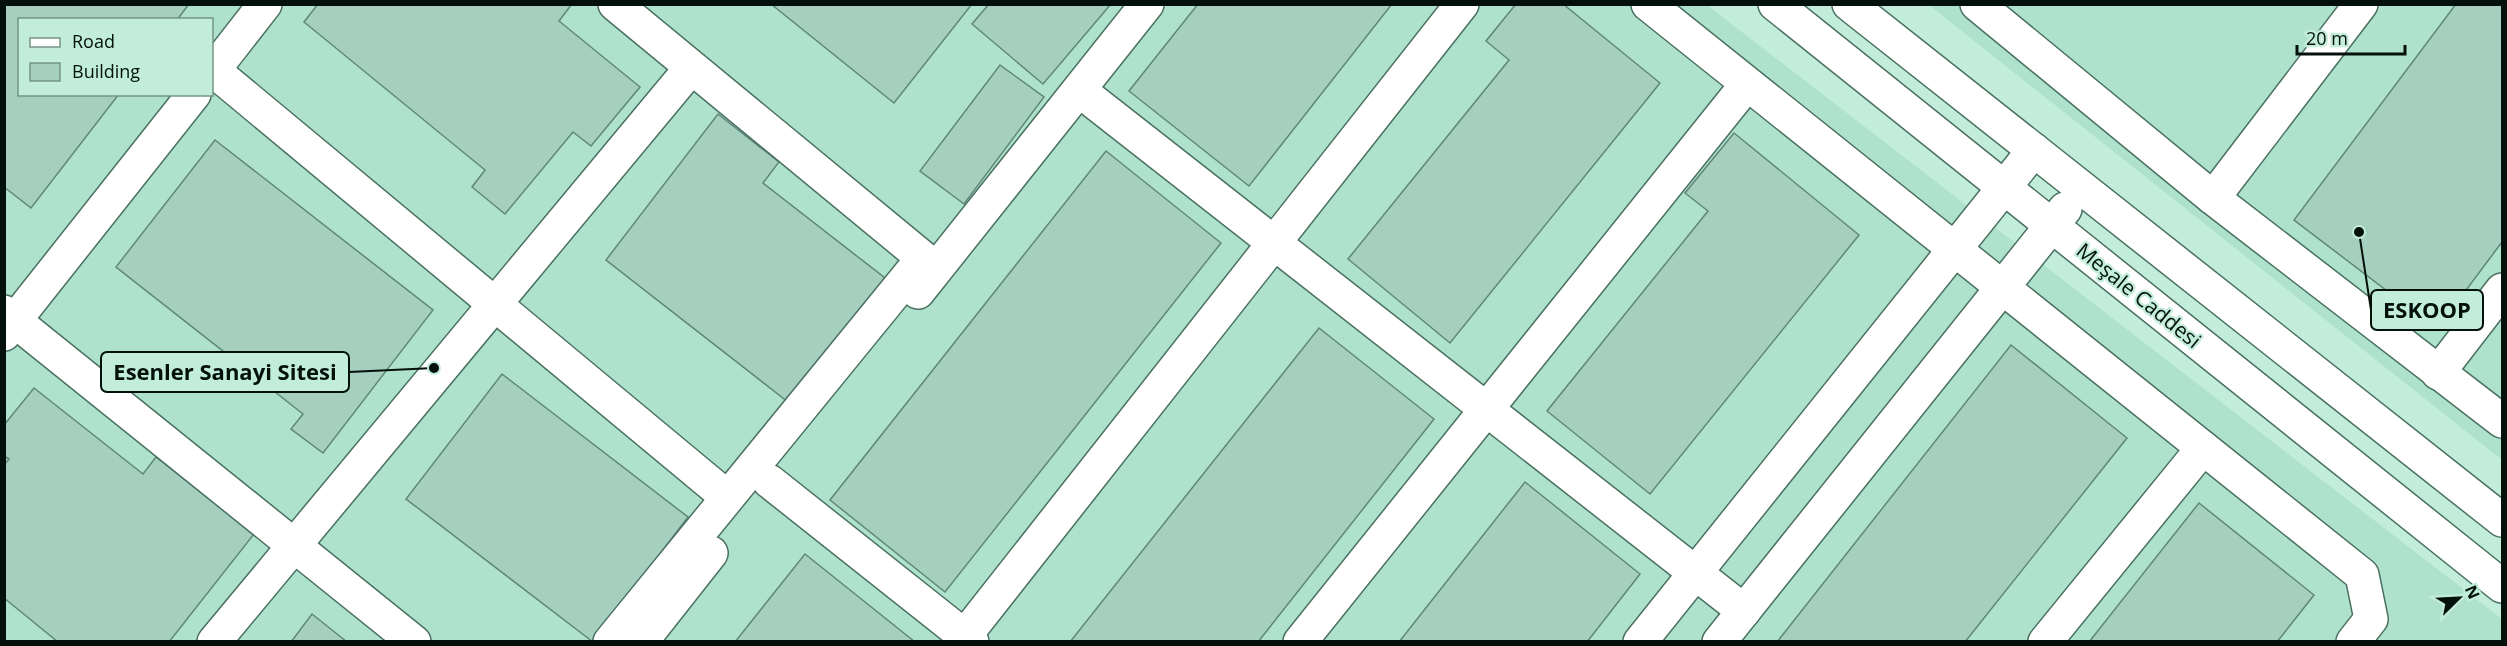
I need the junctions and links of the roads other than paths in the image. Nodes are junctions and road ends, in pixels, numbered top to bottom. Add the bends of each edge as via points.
1 (265, 4) edge
2 (615, 4) edge
3 (1147, 4) edge
4 (1462, 4) edge
5 (1648, 4) edge
6 (1775, 4) edge
7 (1849, 4) edge
8 (1977, 4) edge
9 (2361, 4) edge
10 (691, 68) junction
11 (213, 70) edge
12 (213, 84) edge
13 (1747, 84) junction
14 (1079, 90) junction
15 (192, 96) edge
16 (2034, 150) junction
17 (2004, 187) junction
18 (2082, 188) junction
19 (2213, 198) junction
20 (2052, 226) junction
21 (1274, 243) junction
22 (1955, 249) junction
23 (2002, 287) junction
24 (2502, 290) edge
25 (496, 302) junction
26 (8, 322) edge
27 (2438, 373) junction
28 (1486, 409) junction
29 (2502, 421) edge
30 (2203, 448) junction
31 (769, 480) junction
32 (727, 497) junction
33 (2502, 520) edge
34 (294, 545) junction
35 (1695, 572) junction
36 (2502, 586) edge
37 (1744, 611) junction
38 (965, 640) edge
39 (214, 642) edge
40 (414, 642) edge
41 (610, 642) edge
42 (641, 642) edge
43 (1300, 642) edge
44 (1640, 642) edge
45 (1719, 642) edge
46 (2045, 642) edge
47 (2353, 642) edge

1 - 11 street
2 - 10 street
3 - 14 street
4 - 21 street
5 - 13 street
6 - 17 street, Meşale Caddesi
7 - 16 street
8 - 19 street
9 - 19 street
10 - 25 street
10 - 32 street via 922,258
12 - 25 street
13 - 22 street
13 - 28 street
14 - 21 street
14 - 31 street
15 - 26 street
16 - 17 street
16 - 18 street
17 - 20 street, Meşale Caddesi
17 - 22 street
18 - 20 street
18 - 33 street
19 - 27 street
20 - 23 street
20 - 36 street, Meşale Caddesi
21 - 28 street
21 - 38 street
22 - 23 street
22 - 35 street
23 - 30 street
23 - 37 street
24 - 27 street
25 - 32 street
25 - 34 street
26 - 34 street
27 - 29 street
28 - 35 street
28 - 43 street
30 - 46 street
30 - 47 street via 2362,575 2371,619
31 - 38 street
31 - 42 street
32 - 41 street
34 - 39 street
34 - 40 street
35 - 37 street
35 - 44 street
37 - 45 street

